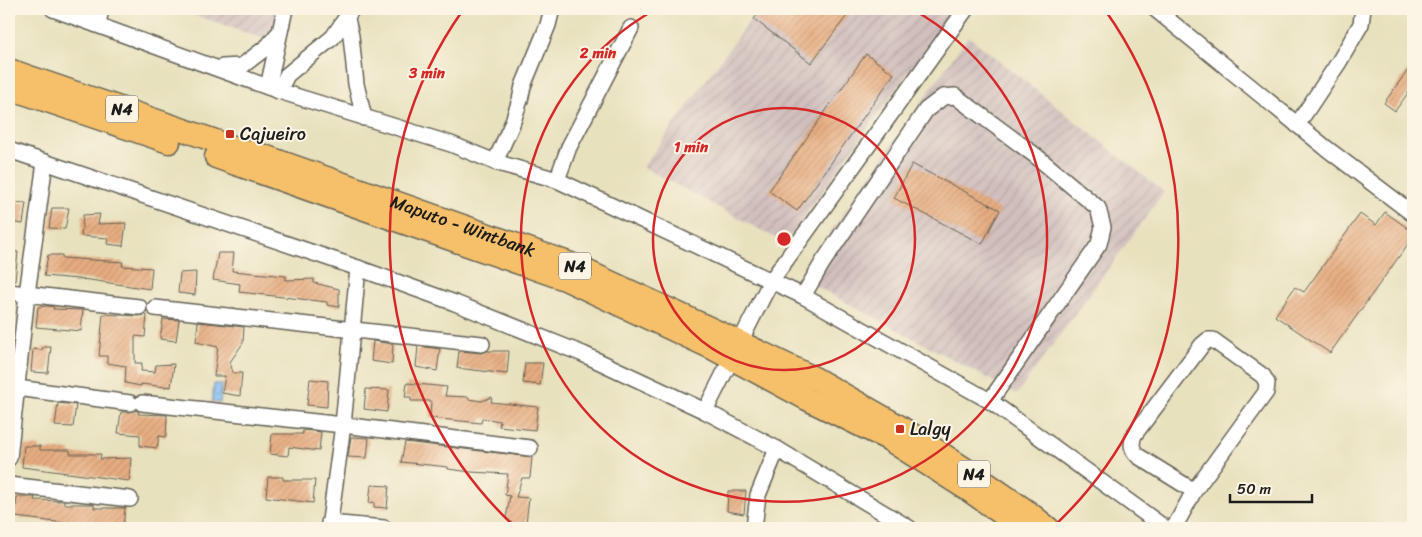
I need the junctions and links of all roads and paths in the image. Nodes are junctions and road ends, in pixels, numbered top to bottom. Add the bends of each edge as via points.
1 (53, 9) edge
2 (101, 9) edge
3 (285, 9) edge
4 (552, 9) edge
5 (966, 9) edge
6 (1155, 9) edge
7 (1363, 9) edge
8 (349, 14) edge
9 (98, 24) junction
10 (631, 28) dead end
11 (278, 33) junction
12 (214, 68) junction
13 (9, 70) edge
14 (9, 88) edge
15 (274, 89) junction
16 (364, 118) junction
17 (1298, 125) junction
18 (9, 150) edge
19 (45, 162) junction
20 (495, 162) junction
21 (557, 180) junction
22 (1413, 214) edge
23 (358, 268) junction
24 (771, 281) junction
25 (9, 292) edge
26 (27, 294) junction
27 (802, 296) junction
28 (140, 307) dead end
29 (155, 308) dead end
30 (352, 330) junction
31 (482, 344) dead end
32 (736, 350) junction
33 (13, 388) edge
34 (990, 401) junction
35 (705, 411) junction
36 (343, 425) junction
37 (530, 448) dead end
38 (777, 449) junction
39 (9, 458) edge
40 (9, 485) edge
41 (1194, 491) junction
42 (130, 499) dead end
43 (329, 526) edge
44 (384, 528) edge
45 (754, 528) edge
46 (909, 528) edge
47 (1022, 528) edge
48 (1048, 528) edge
49 (1166, 528) edge
50 (1174, 528) edge

1 - 9 street
2 - 9 street
3 - 11 street
4 - 20 street via 512,124
5 - 24 street
6 - 17 street
7 - 17 street via 1361,24
8 - 15 street via 334,37
8 - 16 street via 356,84
9 - 12 street
10 - 21 street via 569,147
11 - 12 street via 268,46 242,66
11 - 15 street
12 - 15 street
13 - 32 highway, Maputo - Wintbank / N4 via 531,249 587,272
14 - 32 highway, Maputo - Wintbank / N4 via 525,264
15 - 16 street
16 - 20 street via 450,144
17 - 22 street
18 - 19 street
19 - 23 street
19 - 26 street
20 - 21 street
21 - 24 street
23 - 30 street
23 - 35 street via 583,354
24 - 27 street
24 - 32 street
25 - 26 street
26 - 28 street
26 - 33 street
27 - 34 street
27 - 34 street via 926,110 943,97 955,96 1036,156 1098,208 1103,227 1099,244
29 - 30 street
30 - 31 street
30 - 36 street
32 - 35 street
32 - 47 highway, Maputo - Wintbank / N4 via 807,399 888,439
32 - 48 highway, Maputo - Wintbank / N4 via 816,379 897,425
33 - 36 street
33 - 39 street
34 - 49 street
35 - 38 street
36 - 37 street
36 - 43 street
38 - 45 street via 758,495
38 - 46 street
40 - 42 street
41 - 41 street via 1266,392 1267,383 1263,376 1213,340 1202,345 1134,434 1132,441 1138,456
41 - 50 street
43 - 44 street

